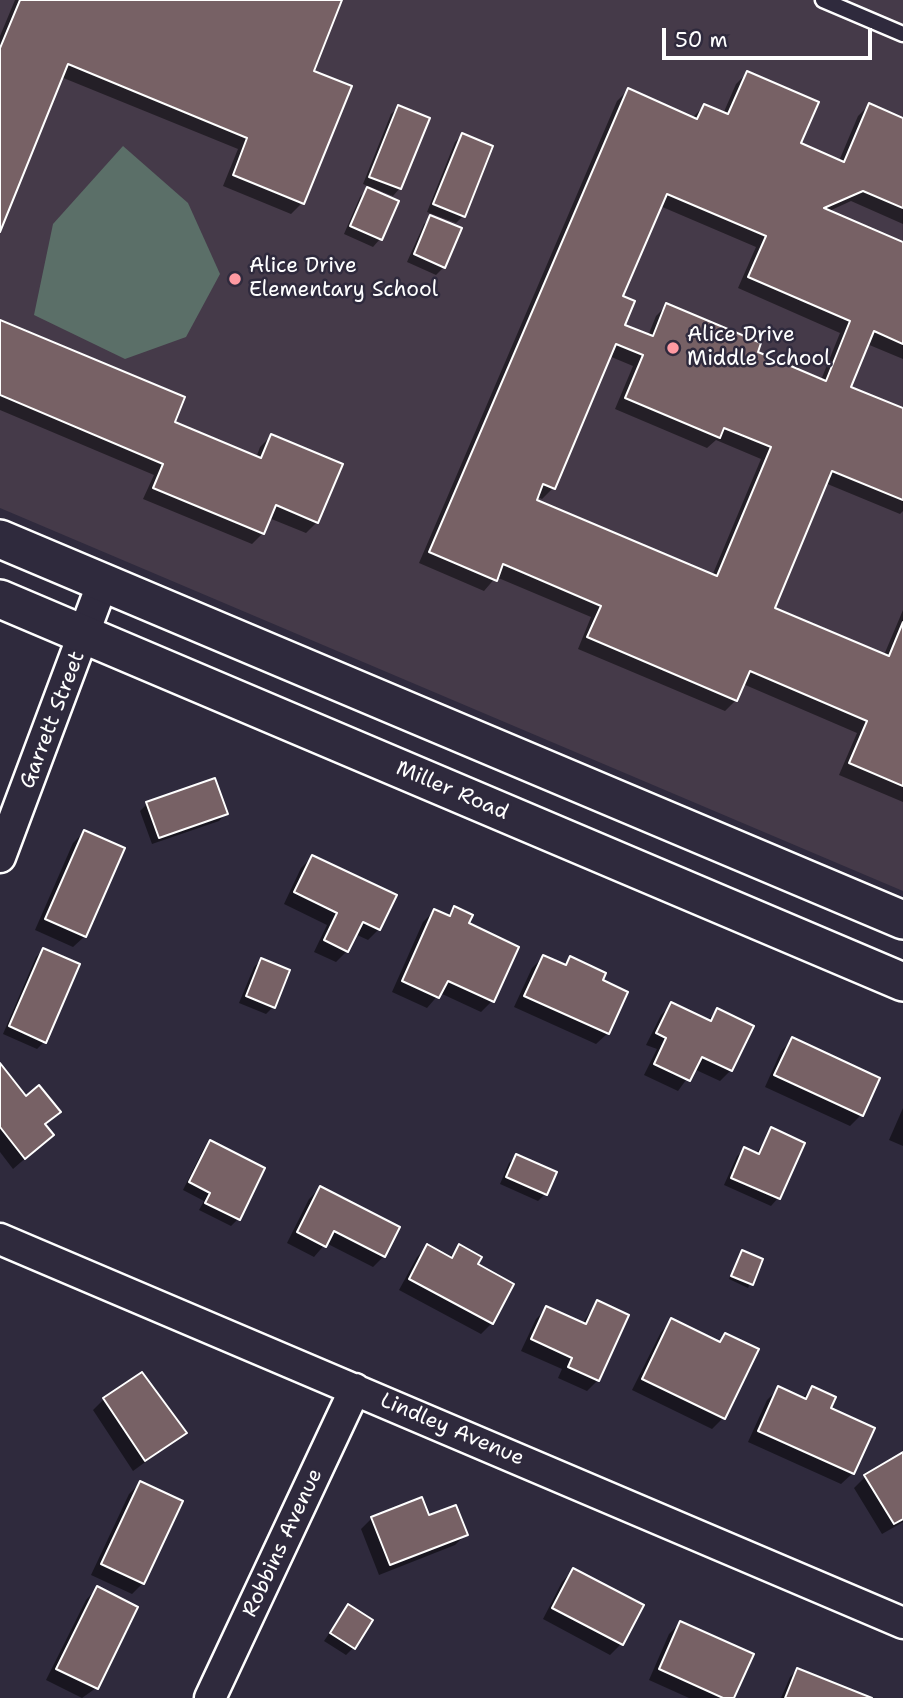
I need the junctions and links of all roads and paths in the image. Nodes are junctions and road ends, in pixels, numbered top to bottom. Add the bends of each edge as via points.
1 (823, 0) edge
2 (903, 34) edge
3 (0, 539) edge
4 (103, 582) junction
5 (0, 599) edge
6 (85, 635) junction
7 (0, 857) edge
8 (903, 920) edge
9 (903, 982) edge
10 (0, 1239) edge
11 (355, 1389) junction
12 (903, 1623) edge
13 (210, 1698) edge

1 - 2 lane
3 - 4 street
4 - 6 street, Garrett Street
4 - 8 street
5 - 6 street, Miller Road
6 - 7 street, Garrett Street
6 - 9 street, Miller Road
10 - 11 street, Lindley Avenue
11 - 12 street, Lindley Avenue
11 - 13 street, Robbins Avenue

